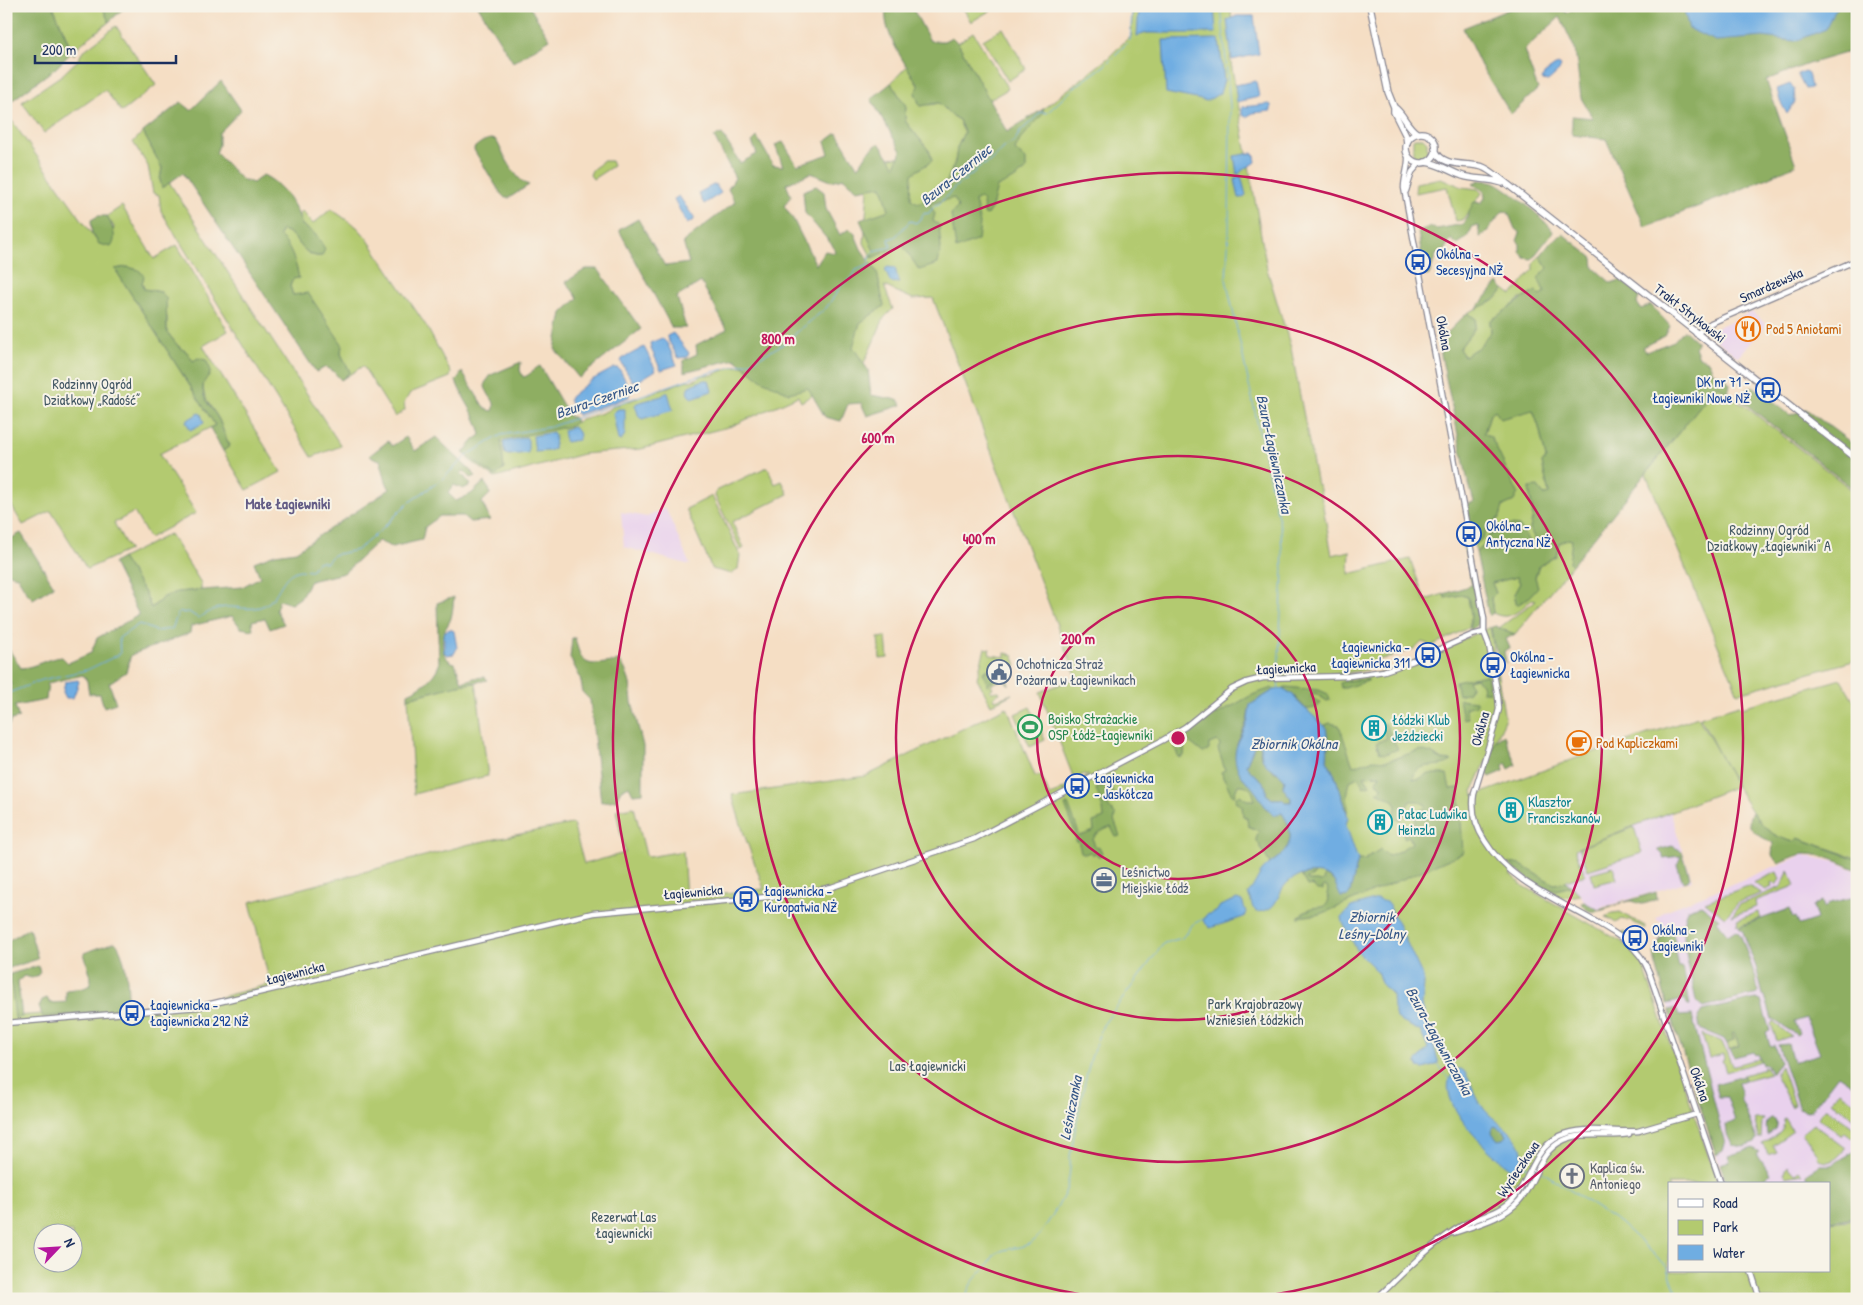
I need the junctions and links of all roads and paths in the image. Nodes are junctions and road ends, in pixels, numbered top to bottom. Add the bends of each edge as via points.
1 (1370, 6) edge
2 (1394, 107) junction
3 (1417, 132) junction
4 (1407, 143) junction
5 (1435, 149) junction
6 (1408, 155) junction
7 (1422, 162) junction
8 (1507, 185) junction
9 (1406, 191) junction
10 (1857, 260) edge
11 (1696, 334) junction
12 (1857, 459) edge
13 (1484, 632) junction
14 (6, 1023) edge
15 (1697, 1114) junction
16 (1719, 1182) edge
17 (1751, 1272) edge
18 (1376, 1299) edge
19 (1760, 1299) edge

1 - 2 main road via 1386,87
2 - 3 main road via 1408,126
2 - 4 main road
3 - 4 main road
3 - 5 main road via 1430,136
4 - 6 main road
5 - 7 main road via 1432,157
5 - 8 main road, Trakt Strykowski via 1438,155 1450,162 1484,167
6 - 7 main road via 1413,161
6 - 9 street, Okólna via 1404,180
7 - 8 main road, Trakt Strykowski via 1432,162 1462,176 1495,180
7 - 9 street via 1412,172
8 - 11 main road, Trakt Strykowski
9 - 13 street, Okólna
10 - 11 street, Smardzewska via 1711,323
11 - 12 main road, Trakt Strykowski
13 - 14 street, Łagiewnicka via 1384,671 1349,676 1273,678 1240,685 1163,740 974,839 838,886 799,894 593,913 198,1007
13 - 15 street, Okólna via 1499,704 1496,725 1473,798 1478,829 1493,854 1510,871 1623,938 1641,956
15 - 16 street, Okólna
15 - 18 street, Wycieczkowa via 1618,1136 1582,1135 1558,1143 1542,1160 1525,1193 1512,1208 1496,1218 1449,1234 1430,1246
17 - 19 street

